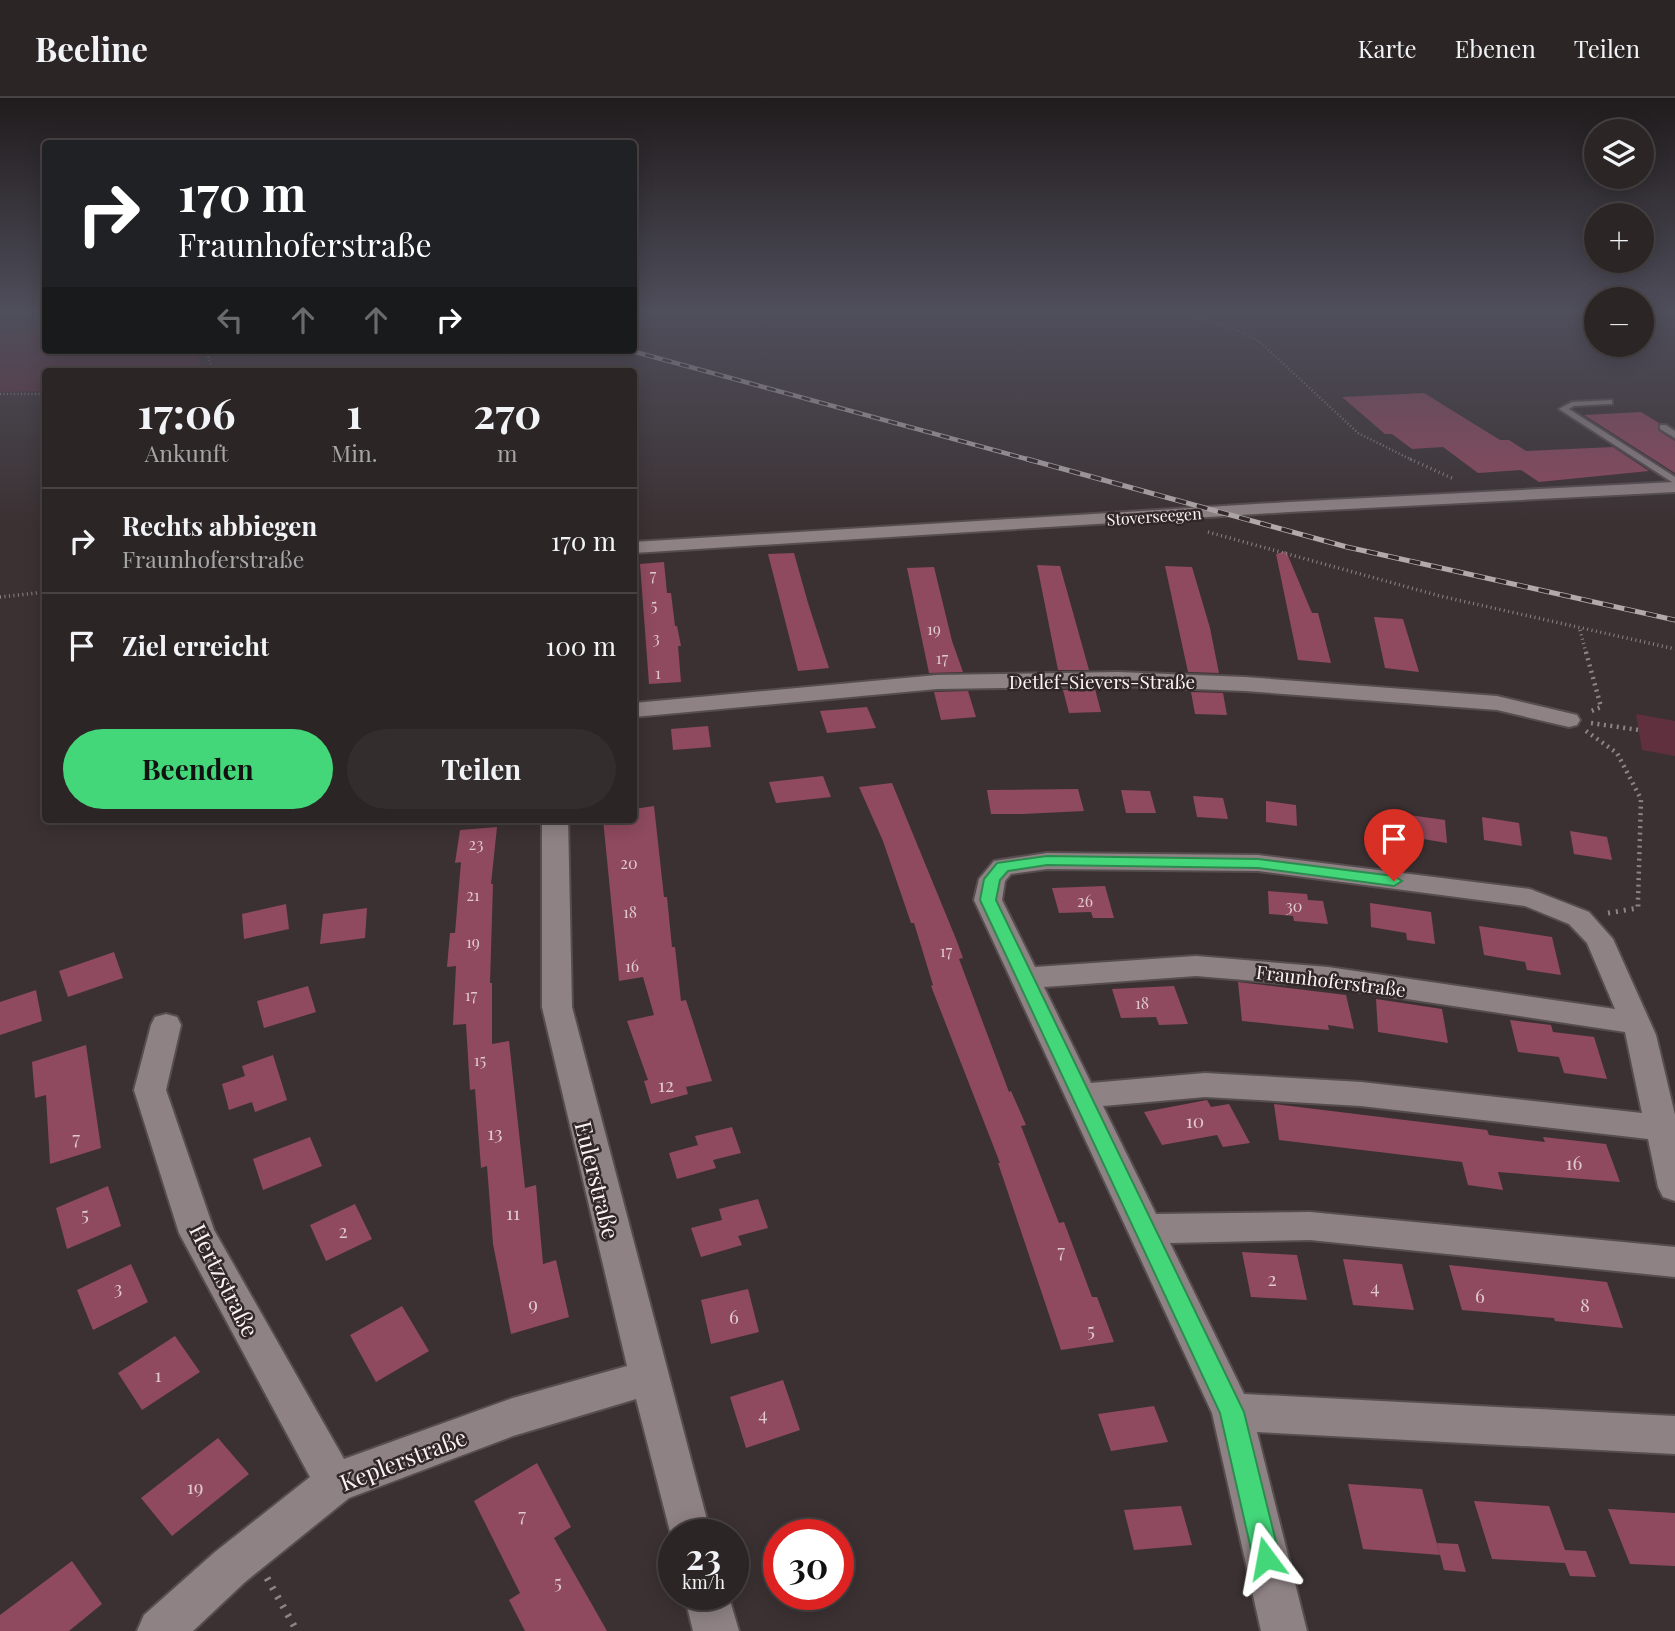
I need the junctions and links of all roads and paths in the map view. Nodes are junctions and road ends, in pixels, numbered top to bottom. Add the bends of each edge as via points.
1 (1304, 383) edge
2 (0, 394) edge
3 (42, 394) edge
4 (1609, 402) dead end
5 (1663, 428) dead end
6 (1675, 435) edge
7 (1675, 481) edge
8 (1675, 487) edge
9 (1497, 497) junction
10 (1162, 515) junction
11 (637, 548) edge
12 (42, 592) edge
13 (0, 597) edge
14 (1580, 630) junction
15 (1675, 649) edge
16 (637, 710) edge
17 (1569, 720) junction
18 (1639, 730) dead end
19 (555, 823) edge
20 (1579, 918) junction
21 (1025, 978) junction
22 (1635, 1023) junction
23 (166, 1025) dead end
24 (1081, 1096) junction
25 (1662, 1128) junction
26 (1675, 1187) edge
27 (1145, 1229) junction
28 (1675, 1262) edge
29 (648, 1377) junction
30 (1232, 1412) junction
31 (1675, 1435) edge
32 (335, 1483) junction
33 (686, 1519) edge
34 (251, 1550) junction
35 (710, 1610) edge
36 (160, 1631) edge
37 (297, 1631) edge
38 (716, 1631) edge
39 (1284, 1631) edge

1 - 9 path via 1376,444
2 - 3 path
4 - 7 lane via 1572,404 1563,409
5 - 6 lane
8 - 9 street, Stoverseegen
9 - 10 street, Stoverseegen
10 - 11 street, Stoverseegen
10 - 14 path via 1318,567
12 - 13 path
14 - 15 path
14 - 17 path via 1601,707
16 - 17 street, Detlef-Sievers-Straße via 925,683 1118,679 1497,703
17 - 18 path
17 - 20 path via 1617,753 1641,799 1638,908
19 - 29 street, Eulerstraße via 557,1007
20 - 21 street via 1530,898 1258,863 1047,860 1003,867 992,879 988,900
20 - 22 street via 1598,939
21 - 22 street, Fraunhoferstraße via 1196,966 1328,977
21 - 24 street
22 - 25 street
23 - 32 street, Hertzstraße via 150,1090 198,1233
24 - 25 street via 1205,1085 1361,1094
24 - 27 street
25 - 26 street
27 - 28 street via 1310,1226
27 - 30 street
29 - 32 street, Keplerstraße via 513,1417
29 - 33 street, Eulerstraße
30 - 31 street
30 - 39 street
32 - 34 street, Keplerstraße
34 - 36 street, Keplerstraße
34 - 37 path
35 - 38 street

